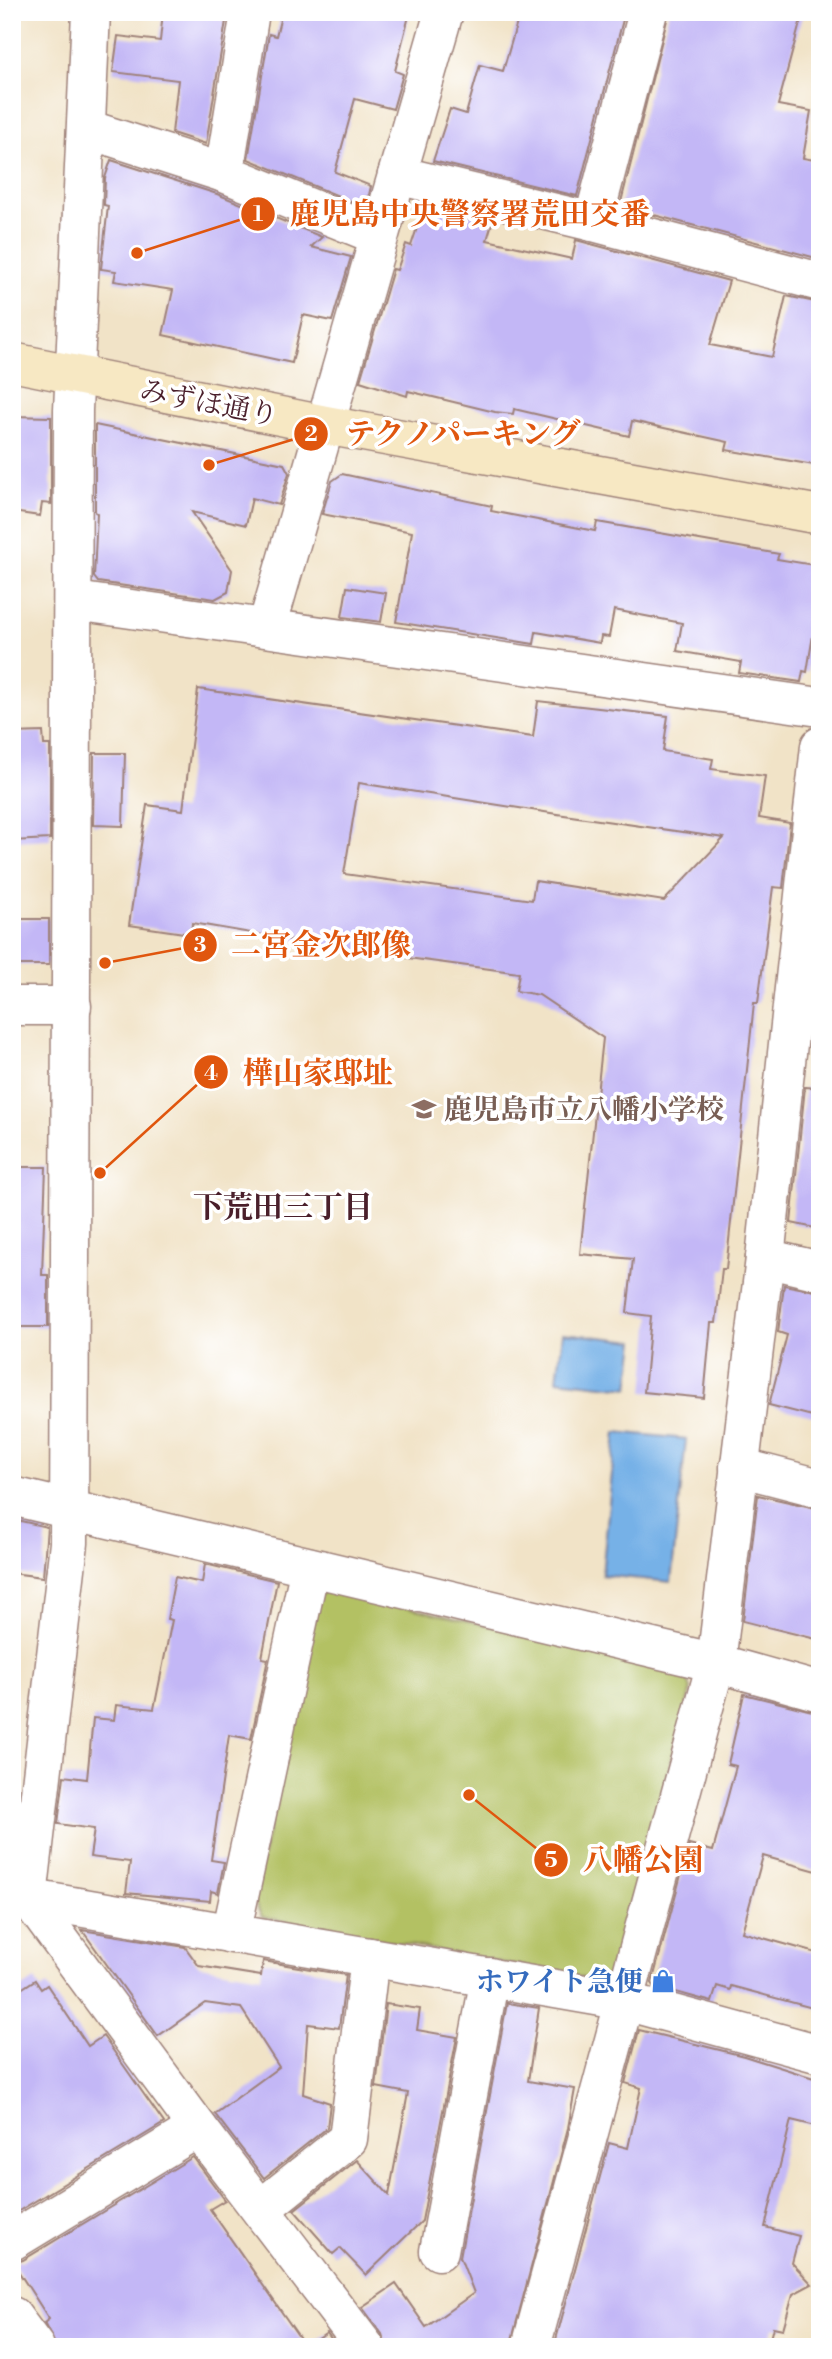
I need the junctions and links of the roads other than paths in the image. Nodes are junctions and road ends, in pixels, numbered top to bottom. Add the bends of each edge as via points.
1 (91, 12) edge
2 (250, 12) edge
3 (444, 12) edge
4 (648, 12) edge
5 (87, 129) junction
6 (224, 173) junction
7 (397, 175) junction
8 (593, 222) junction
9 (379, 236) junction
10 (820, 282) edge
11 (12, 362) edge
12 (74, 374) junction
13 (325, 425) junction
14 (820, 515) edge
15 (75, 601) junction
16 (267, 627) junction
17 (820, 707) edge
18 (820, 746) edge
19 (810, 928) edge
20 (12, 1006) edge
21 (72, 1006) junction
22 (765, 1258) junction
23 (820, 1271) edge
24 (739, 1467) junction
25 (820, 1488) edge
26 (12, 1496) edge
27 (70, 1510) junction
28 (310, 1567) junction
29 (716, 1663) junction
30 (820, 1692) edge
31 (20, 1896) edge
32 (231, 1934) junction
33 (370, 1957) junction
34 (490, 1977) junction
35 (625, 2001) junction
36 (820, 2054) edge
37 (198, 2128) junction
38 (261, 2208) junction
39 (12, 2241) edge
40 (439, 2251) dead end
41 (12, 2316) edge
42 (35, 2347) edge
43 (365, 2347) edge
44 (531, 2347) edge

1 - 5 street
2 - 6 street
3 - 7 street
4 - 8 street
5 - 6 street
5 - 12 street
6 - 9 street
7 - 8 street
7 - 9 street
8 - 10 street
9 - 13 street
11 - 12 street, みずほ通り
12 - 13 street, みずほ通り
12 - 15 street
13 - 14 street, みずほ通り
13 - 16 street
15 - 16 street
15 - 21 street
16 - 17 street
18 - 19 street
19 - 22 street
20 - 21 street
21 - 27 street
22 - 23 street
22 - 24 street
24 - 25 street
24 - 29 street
26 - 27 street
27 - 28 street
27 - 31 street
28 - 29 street
28 - 32 street
29 - 30 street
29 - 35 street
31 - 32 street
31 - 37 street
32 - 33 street
33 - 34 street
33 - 38 street via 348,2139
34 - 35 street
34 - 40 street
35 - 36 street
35 - 44 street
37 - 38 street
37 - 39 street
38 - 43 street
41 - 42 street

